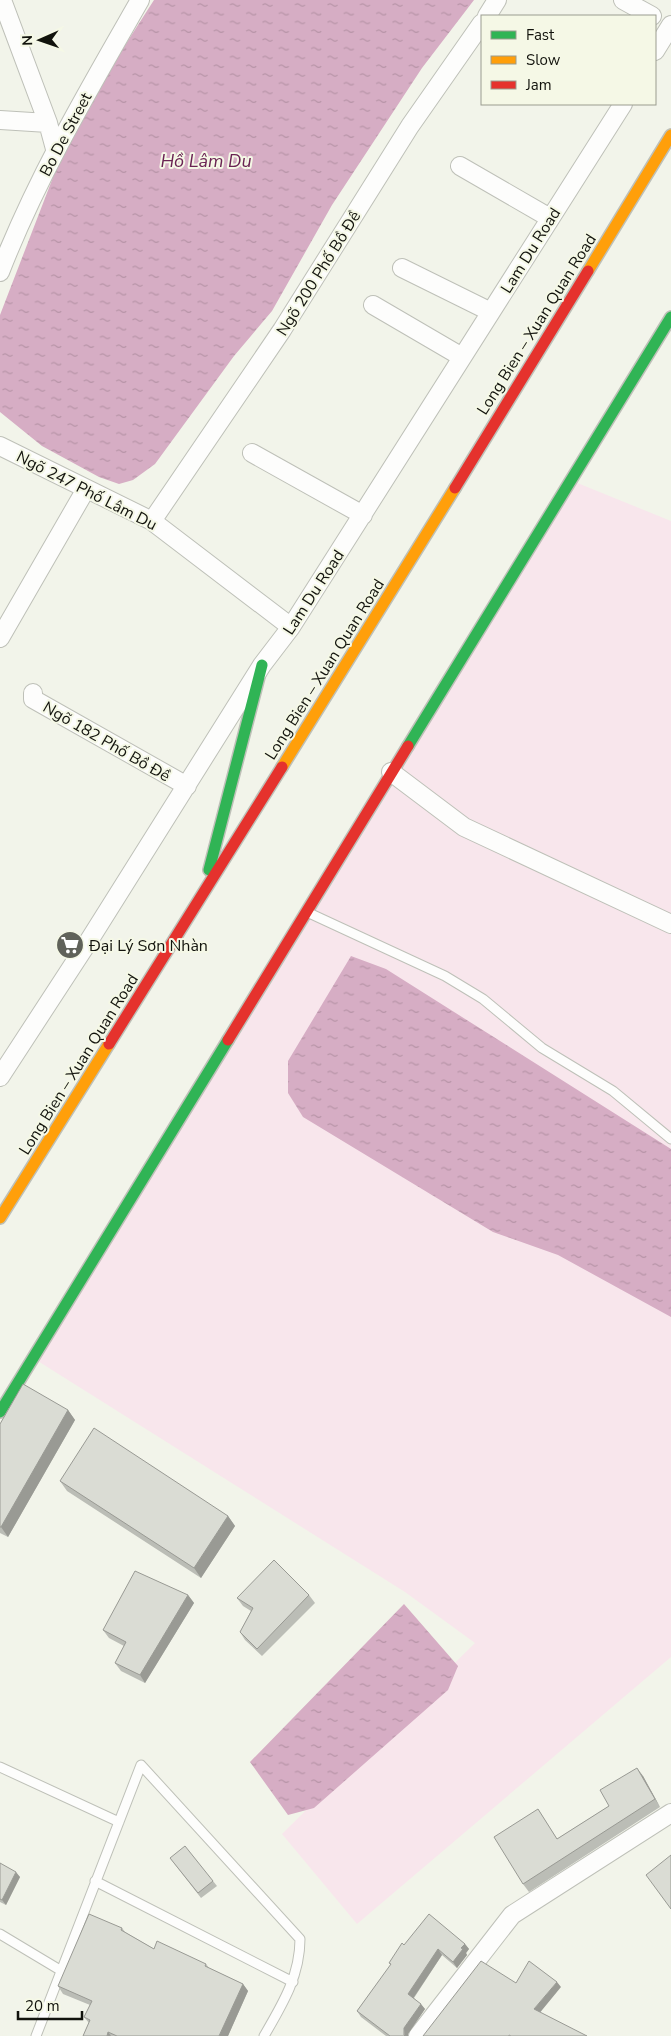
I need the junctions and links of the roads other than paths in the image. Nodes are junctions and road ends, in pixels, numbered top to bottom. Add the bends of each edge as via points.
1 (2, 0) edge
2 (140, 0) edge
3 (497, 0) edge
4 (623, 0) edge
5 (488, 15) edge
6 (651, 15) edge
7 (662, 21) edge
8 (481, 24) edge
9 (656, 47) edge
10 (621, 105) edge
11 (0, 120) edge
12 (48, 122) junction
13 (671, 135) edge
14 (55, 149) junction
15 (460, 166) dead end
16 (550, 218) junction
17 (6, 241) edge
18 (402, 268) dead end
19 (0, 272) edge
20 (373, 305) dead end
21 (491, 312) junction
22 (670, 319) edge
23 (462, 357) junction
24 (0, 446) edge
25 (252, 453) dead end
26 (86, 489) junction
27 (362, 515) junction
28 (152, 521) junction
29 (291, 627) junction
30 (0, 638) edge
31 (262, 666) junction
32 (32, 693) dead end
33 (391, 772) junction
34 (187, 786) junction
35 (202, 896) junction
36 (306, 911) junction
37 (671, 924) edge
38 (0, 1077) edge
39 (671, 1139) edge
40 (0, 1218) edge
41 (0, 1412) edge
42 (0, 1767) edge
43 (671, 1813) edge
44 (119, 1822) junction
45 (95, 1881) junction
46 (0, 1934) edge
47 (60, 1970) junction
48 (293, 1982) junction
49 (36, 2036) edge
50 (264, 2036) edge
51 (418, 2036) edge

1 - 12 street
2 - 14 street, Bo De Street
3 - 5 street
4 - 6 street
7 - 9 street
8 - 28 street, Ngõ 200 Phố Bồ Đề via 410,126 282,330
10 - 16 street, Lam Du Road
11 - 12 street
12 - 14 street
13 - 35 main road, Long Bien – Xuan Quan Road
14 - 17 street, Bo De Street
15 - 16 street
16 - 21 street, Lam Du Road
17 - 19 street, Bo De Street
18 - 21 street
20 - 23 street
21 - 23 street, Lam Du Road
22 - 33 main road
23 - 27 street, Lam Du Road
24 - 26 street, Ngõ 247 Phố Lâm Du
25 - 27 street
26 - 28 street, Ngõ 247 Phố Lâm Du
26 - 30 street
27 - 29 street, Lam Du Road
28 - 29 street, Ngõ 247 Phố Lâm Du
29 - 31 street, Lam Du Road
31 - 34 street, Lam Du Road
31 - 35 main road
32 - 34 street, Ngõ 182 Phố Bồ Đề via 33,699
33 - 36 main road
33 - 37 street via 464,827
34 - 38 street, Lam Du Road
35 - 40 main road, Long Bien – Xuan Quan Road
36 - 39 lane via 445,976 484,999 542,1048 613,1091
36 - 41 main road
42 - 44 lane
43 - 51 street via 512,1915
44 - 45 lane
44 - 48 lane via 141,1765 300,1939 300,1956
45 - 47 lane
45 - 48 lane
46 - 47 lane
47 - 49 lane
48 - 50 lane

